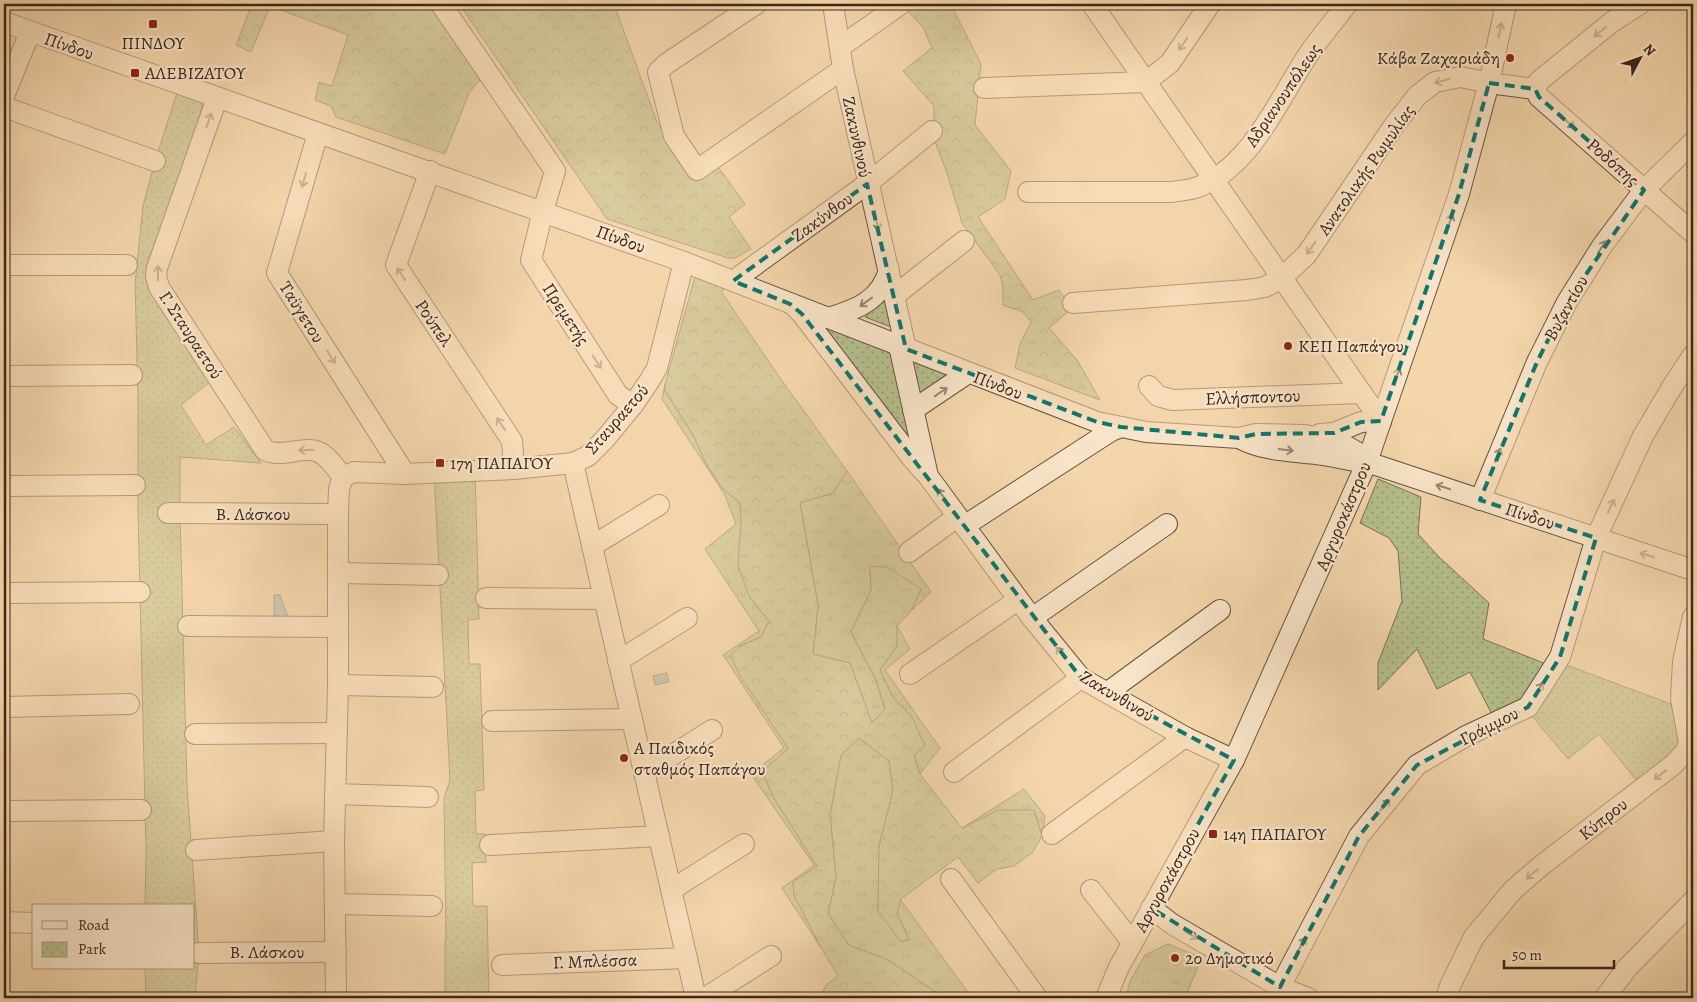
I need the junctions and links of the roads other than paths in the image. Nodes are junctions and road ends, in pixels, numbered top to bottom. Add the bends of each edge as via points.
1 (441, 4) edge
2 (756, 4) edge
3 (833, 4) edge
4 (901, 4) edge
5 (1092, 4) edge
6 (1210, 4) edge
7 (1348, 4) edge
8 (1506, 4) edge
9 (1640, 4) edge
10 (4, 22) edge
11 (30, 32) junction
12 (840, 47) junction
13 (843, 68) junction
14 (1146, 82) junction
15 (1489, 82) junction
16 (984, 88) dead end
17 (1535, 89) junction
18 (4, 96) edge
19 (217, 98) junction
20 (4, 107) edge
21 (932, 131) dead end
22 (318, 133) junction
23 (1693, 142) edge
24 (155, 161) dead end
25 (430, 171) junction
26 (1213, 179) junction
27 (867, 184) junction
28 (1644, 190) junction
29 (1028, 192) dead end
30 (543, 211) junction
31 (1693, 233) edge
32 (964, 241) dead end
33 (684, 262) junction
34 (4, 265) edge
35 (127, 265) dead end
36 (888, 269) junction
37 (1282, 278) junction
38 (733, 281) junction
39 (894, 296) junction
40 (790, 304) junction
41 (1073, 304) dead end
42 (828, 318) junction
43 (902, 348) junction
44 (1693, 356) edge
45 (968, 373) junction
46 (132, 375) dead end
47 (4, 376) edge
48 (1149, 386) dead end
49 (1361, 393) junction
50 (632, 405) junction
51 (913, 410) junction
52 (1381, 421) junction
53 (1121, 428) junction
54 (1305, 435) junction
55 (1239, 438) junction
56 (1367, 462) junction
57 (573, 463) junction
58 (514, 469) junction
59 (405, 474) junction
60 (928, 476) junction
61 (343, 477) junction
62 (135, 485) dead end
63 (4, 486) edge
64 (1480, 500) junction
65 (659, 505) dead end
66 (168, 513) dead end
67 (338, 514) junction
68 (961, 521) junction
69 (1167, 524) dead end
70 (1596, 538) junction
71 (592, 546) junction
72 (909, 552) dead end
73 (1693, 570) edge
74 (339, 573) junction
75 (438, 575) dead end
76 (140, 592) dead end
77 (4, 593) edge
78 (486, 598) dead end
79 (604, 599) junction
80 (1018, 600) junction
81 (1220, 610) dead end
82 (1693, 617) edge
83 (687, 618) dead end
84 (1032, 618) junction
85 (188, 626) dead end
86 (337, 627) junction
87 (618, 661) junction
88 (910, 674) dead end
89 (1081, 678) junction
90 (338, 685) junction
91 (433, 687) dead end
92 (1108, 692) junction
93 (129, 704) dead end
94 (4, 707) edge
95 (632, 719) junction
96 (492, 721) dead end
97 (712, 730) dead end
98 (336, 733) junction
99 (194, 734) dead end
100 (1186, 737) junction
101 (1234, 760) junction
102 (954, 772) dead end
103 (644, 773) junction
104 (335, 794) junction
105 (428, 797) dead end
106 (4, 810) edge
107 (141, 810) dead end
108 (1052, 834) dead end
109 (659, 836) junction
110 (334, 842) junction
111 (744, 844) dead end
112 (490, 845) dead end
113 (196, 850) dead end
114 (951, 879) dead end
115 (671, 890) junction
116 (1091, 890) dead end
117 (1693, 900) edge
118 (335, 904) junction
119 (432, 906) dead end
120 (1151, 908) junction
121 (4, 922) edge
122 (32, 922) edge
123 (1132, 942) junction
124 (336, 952) junction
125 (199, 953) dead end
126 (772, 956) dead end
127 (687, 958) junction
128 (502, 965) dead end
129 (1280, 987) junction
130 (336, 998) edge
131 (696, 998) edge
132 (705, 998) edge
133 (1038, 998) edge
134 (1106, 998) edge
135 (1308, 998) edge
136 (1446, 998) edge
137 (1605, 998) edge

1 - 30 street, Πρεμετής via 555,170
2 - 13 street via 658,72 674,136 697,170
3 - 12 street, Ζακυνθινού
4 - 12 street
5 - 14 street
6 -> 14 street via 1170,63
7 - 26 street, Αδριανουπόλεως via 1312,50 1241,158
15 -> 8 street, Αργυροκάστρου
9 -> 17 street via 1612,22 1540,81
10 - 11 street, Πίνδου
11 - 18 street
11 - 19 street, Πίνδου
12 - 13 street, Ζακυνθινού
13 - 27 street, Ζακυνθινού
14 - 16 street
14 - 26 street
15 - 17 street, Ανατολικής Ρωμυλίας
15 -> 37 street, Ανατολικής Ρωμυλίας via 1461,77 1435,82 1418,95 1307,254
52 -> 15 street, Αργυροκάστρου via 1459,194
17 -> 28 street, Ροδόπης via 1539,97
19 - 22 street, Πίνδου
61 -> 19 street, Γ. Σταυραετού via 325,456 313,450 271,453 265,450 159,287 157,268
20 - 24 street
21 - 27 street, Ζακύνθου
22 - 25 street, Πίνδου
22 -> 59 street, Ταϋγετου via 277,272
23 - 28 street, Βυζαντίου
25 - 30 street, Πίνδου
58 -> 25 street, Ρούπελ via 512,441 396,265
26 - 29 street via 1194,188 1172,192
26 - 37 street
27 -> 36 street, Ζακυνθινού
27 - 38 street, Ζακύνθου
28 - 31 street, Ροδόπης
64 -> 28 street, Βυζαντίου via 1537,362 1567,302 1602,246
30 - 33 street, Πίνδου
30 -> 50 street, Πρεμετής via 531,260 618,395
32 - 39 street
33 - 38 street, Πίνδου
33 - 50 street, Σταυραετού via 657,368
34 - 35 street
36 - 39 street, Ζακυνθινού
36 -> 42 street via 881,290 848,312
37 - 41 street via 1265,287 1247,290
37 - 49 street
38 - 40 street, Πίνδου
39 - 43 street, Ζακυνθινού
40 - 42 street, Πίνδου
40 - 60 street via 802,314
42 - 43 street, Πίνδου
43 - 45 street, Πίνδου
43 - 51 street, Ζακυνθινού
70 -> 44 street, Γράμμου via 1643,436
51 -> 45 street
45 - 53 street, Πίνδου via 1096,422
46 - 47 street
48 - 49 street, Ελλήσποντου via 1158,396 1173,400
49 - 52 street
50 - 57 street, Σταυραετού via 605,440 588,456
51 - 60 street, Ζακυνθινού
52 - 54 street via 1361,422 1334,434
52 - 56 street, Αργυροκάστρου
53 - 55 street, Πίνδου
53 - 68 street
54 - 55 street, Πίνδου via 1256,434
54 - 56 street, Πίνδου via 1341,442
55 -> 56 street, Πίνδου via 1270,448
64 -> 56 street, Πίνδου
56 - 101 street, Αργυροκάστρου
57 - 58 street, Σταυραετού
57 - 71 street
58 - 59 street, Σταυραετού
59 - 61 street, Σταυραετού via 354,472
68 -> 60 street, Ζακυνθινού
61 - 67 street
62 - 63 street
64 - 70 street, Πίνδου
65 - 71 street
66 - 67 street, Β. Λάσκου
67 - 74 street
68 - 72 street
68 - 80 street, Ζακυνθινού
69 - 84 street
73 -> 70 street, Πίνδου
129 -> 70 street, Γράμμου via 1359,836 1417,766 1466,736 1528,706 1560,657
71 - 79 street
74 - 75 street
74 - 86 street
76 - 77 street
78 - 79 street
79 - 87 street
80 - 84 street, Ζακυνθινού
80 - 88 street
81 - 92 street
82 -> 136 street, Κύπρου via 1683,662 1681,699 1689,742 1686,751 1673,765 1513,890 1474,937
83 - 87 street
89 -> 84 street, Ζακυνθινού
85 - 86 street
86 - 90 street
87 - 95 street
89 - 92 street, Ζακυνθινού
89 - 102 street
90 - 91 street
90 - 98 street
92 - 100 street, Ζακυνθινού
93 - 94 street
95 - 96 street
95 - 103 street
97 - 103 street
98 - 99 street
98 - 104 street
100 - 101 street, Ζακυνθινού
100 - 108 street
101 - 120 street, Αργυροκάστρου
103 - 109 street
104 - 105 street
104 - 110 street
106 - 107 street
109 - 112 street
109 - 115 street
110 - 113 street
110 - 118 street
111 - 115 street
114 - 133 street
115 - 127 street
116 - 123 street
117 - 137 street via 1627,968
118 - 119 street
118 - 124 street
120 - 123 street, Αργυροκάστρου
120 -> 129 street via 1172,924
121 - 122 street
123 - 134 street, Αργυροκάστρου
124 - 125 street, Β. Λάσκου
124 - 130 street
126 - 132 street
127 - 128 street, Γ. Μπλέσσα
127 - 131 street
129 - 135 street

